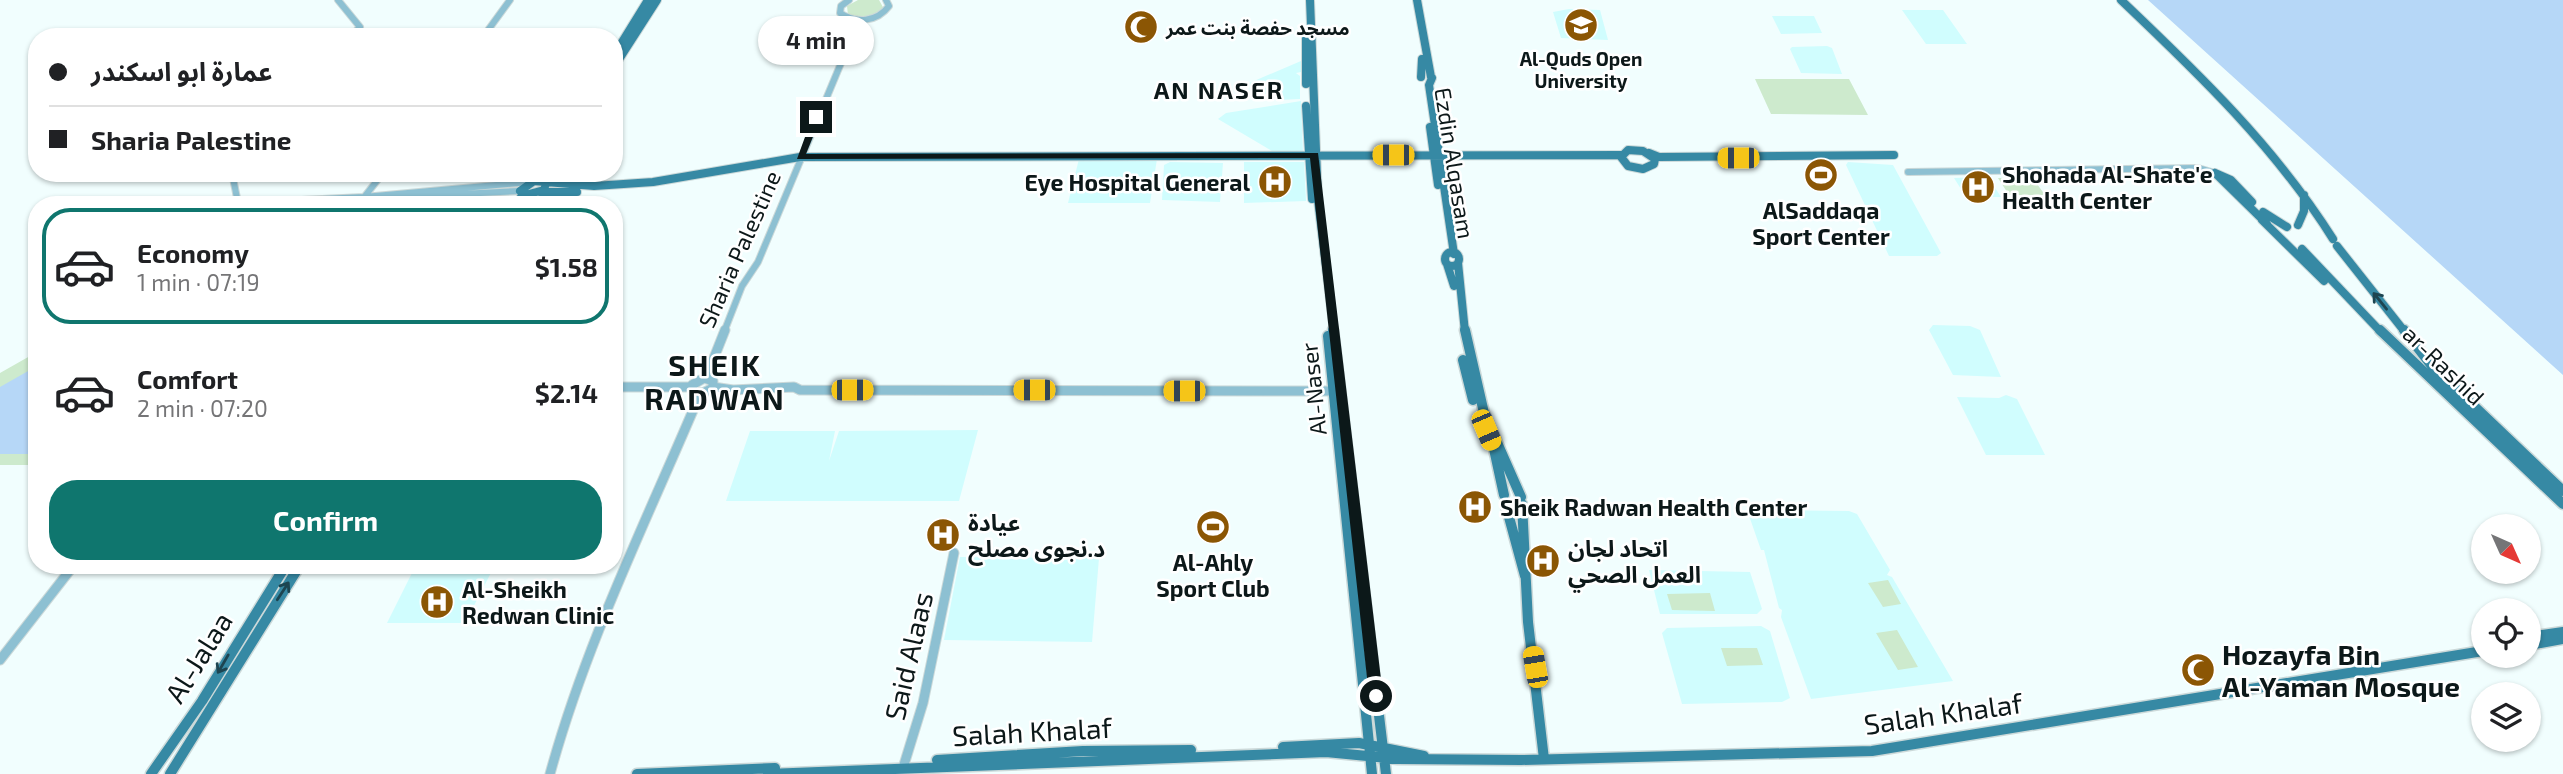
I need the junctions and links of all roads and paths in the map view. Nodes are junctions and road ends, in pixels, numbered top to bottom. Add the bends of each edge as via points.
1 (338, 0) edge
2 (510, 0) edge
3 (648, 0) edge
4 (657, 0) edge
5 (849, 0) edge
6 (886, 0) edge
7 (1304, 0) edge
8 (1310, 0) edge
9 (1415, 0) edge
10 (2121, 0) edge
11 (859, 20) junction
12 (359, 28) edge
13 (490, 28) edge
14 (623, 40) edge
15 (623, 54) edge
16 (1421, 78) junction
17 (1432, 78) junction
18 (1311, 157) junction
19 (1437, 157) junction
20 (1652, 157) junction
21 (800, 158) junction
22 (1621, 158) junction
23 (1908, 173) dead end
24 (2215, 173) junction
25 (376, 182) edge
26 (505, 182) edge
27 (530, 182) edge
28 (544, 182) edge
29 (565, 182) edge
30 (521, 192) junction
31 (538, 193) junction
32 (2304, 195) junction
33 (365, 196) edge
34 (373, 196) edge
35 (430, 196) edge
36 (520, 196) edge
37 (536, 196) edge
38 (2262, 220) junction
39 (2298, 225) dead end
40 (2287, 227) dead end
41 (2286, 237) dead end
42 (2302, 249) dead end
43 (1452, 258) junction
44 (2375, 326) junction
45 (706, 378) junction
46 (623, 387) edge
47 (691, 387) junction
48 (713, 387) junction
49 (1333, 391) junction
50 (700, 394) junction
51 (2563, 492) edge
52 (1505, 501) junction
53 (1522, 501) junction
54 (2563, 504) edge
55 (954, 553) dead end
56 (67, 574) edge
57 (280, 574) edge
58 (294, 574) edge
59 (1525, 576) junction
60 (2563, 632) edge
61 (2541, 635) edge
62 (2563, 639) edge
63 (2541, 643) edge
64 (2471, 646) edge
65 (2471, 651) edge
66 (2461, 652) junction
67 (0, 660) edge
68 (1376, 752) junction
69 (1544, 759) junction
70 (904, 765) junction
71 (151, 774) edge
72 (170, 774) edge
73 (550, 774) edge
74 (637, 774) edge
75 (768, 774) edge
76 (1372, 774) edge
77 (1386, 774) edge

1 - 12 street
2 - 13 street
3 - 14 main road
4 - 15 main road
5 - 11 street via 840,13
6 - 11 street via 885,12
7 - 18 main road, Al-Naser
8 - 18 main road, Al-Naser
9 - 16 main road, Ezdin Alqasam
9 - 17 main road, Ezdin Alqasam
10 - 32 main road via 2249,124
11 - 21 street, Sharia Palestine
16 - 17 main road
16 - 19 main road, Ezdin Alqasam
17 - 19 main road, Ezdin Alqasam
18 - 19 main road
18 - 21 main road
18 - 49 main road, Al-Naser
18 - 68 main road, Al-Naser
19 - 22 main road
19 - 43 main road, Ezdin Alqasam
19 - 43 main road, Ezdin Alqasam
20 - 20 main road via 1724,158 1895,156 1685,160
20 - 22 main road via 1635,149
20 - 22 main road via 1651,167 1640,169
21 - 29 main road via 656,180 591,186
21 - 31 main road via 666,184
21 - 45 street, Sharia Palestine via 758,261 741,286
23 - 24 street via 2198,168
24 - 38 main road
24 - 40 main road via 2231,180 2269,217
25 - 33 street
26 - 34 street
27 - 30 main road
28 - 31 main road
30 - 31 main road
30 - 35 street
30 - 36 main road
31 - 37 main road
32 - 39 main road
51 -> 32 main road, ar-Rashid via 2432,366
38 - 41 main road
38 - 44 main road
42 - 44 main road, ar-Rashid
43 - 52 main road, Ezdin Alqasam via 1467,382 1494,449
43 - 53 main road, Ezdin Alqasam via 1477,390
44 - 54 main road, ar-Rashid
45 - 47 street
45 - 48 street via 713,381
46 - 47 street
47 - 50 street
48 - 49 street
48 - 50 street
49 - 68 main road, Al-Naser
50 - 73 street via 560,730
52 - 53 main road
52 - 59 main road, Ezdin Alqasam
53 - 59 main road, Ezdin Alqasam
55 - 70 street, Said Alaas via 923,703
56 - 67 street
57 -> 71 main road, Al-Jalaa
72 -> 58 main road, Al-Jalaa
59 - 69 main road, Ezdin Alqasam
60 - 61 main road
62 - 63 main road
64 - 66 main road, Salah Khalaf
65 - 66 main road, Salah Khalaf
66 - 69 main road, Salah Khalaf via 1872,751
68 - 69 main road, Salah Khalaf via 1427,758
68 - 70 main road, Salah Khalaf
68 - 76 main road, Al-Naser
68 - 77 main road, Al-Naser
70 - 74 main road, Salah Khalaf
70 - 75 main road, Salah Khalaf

